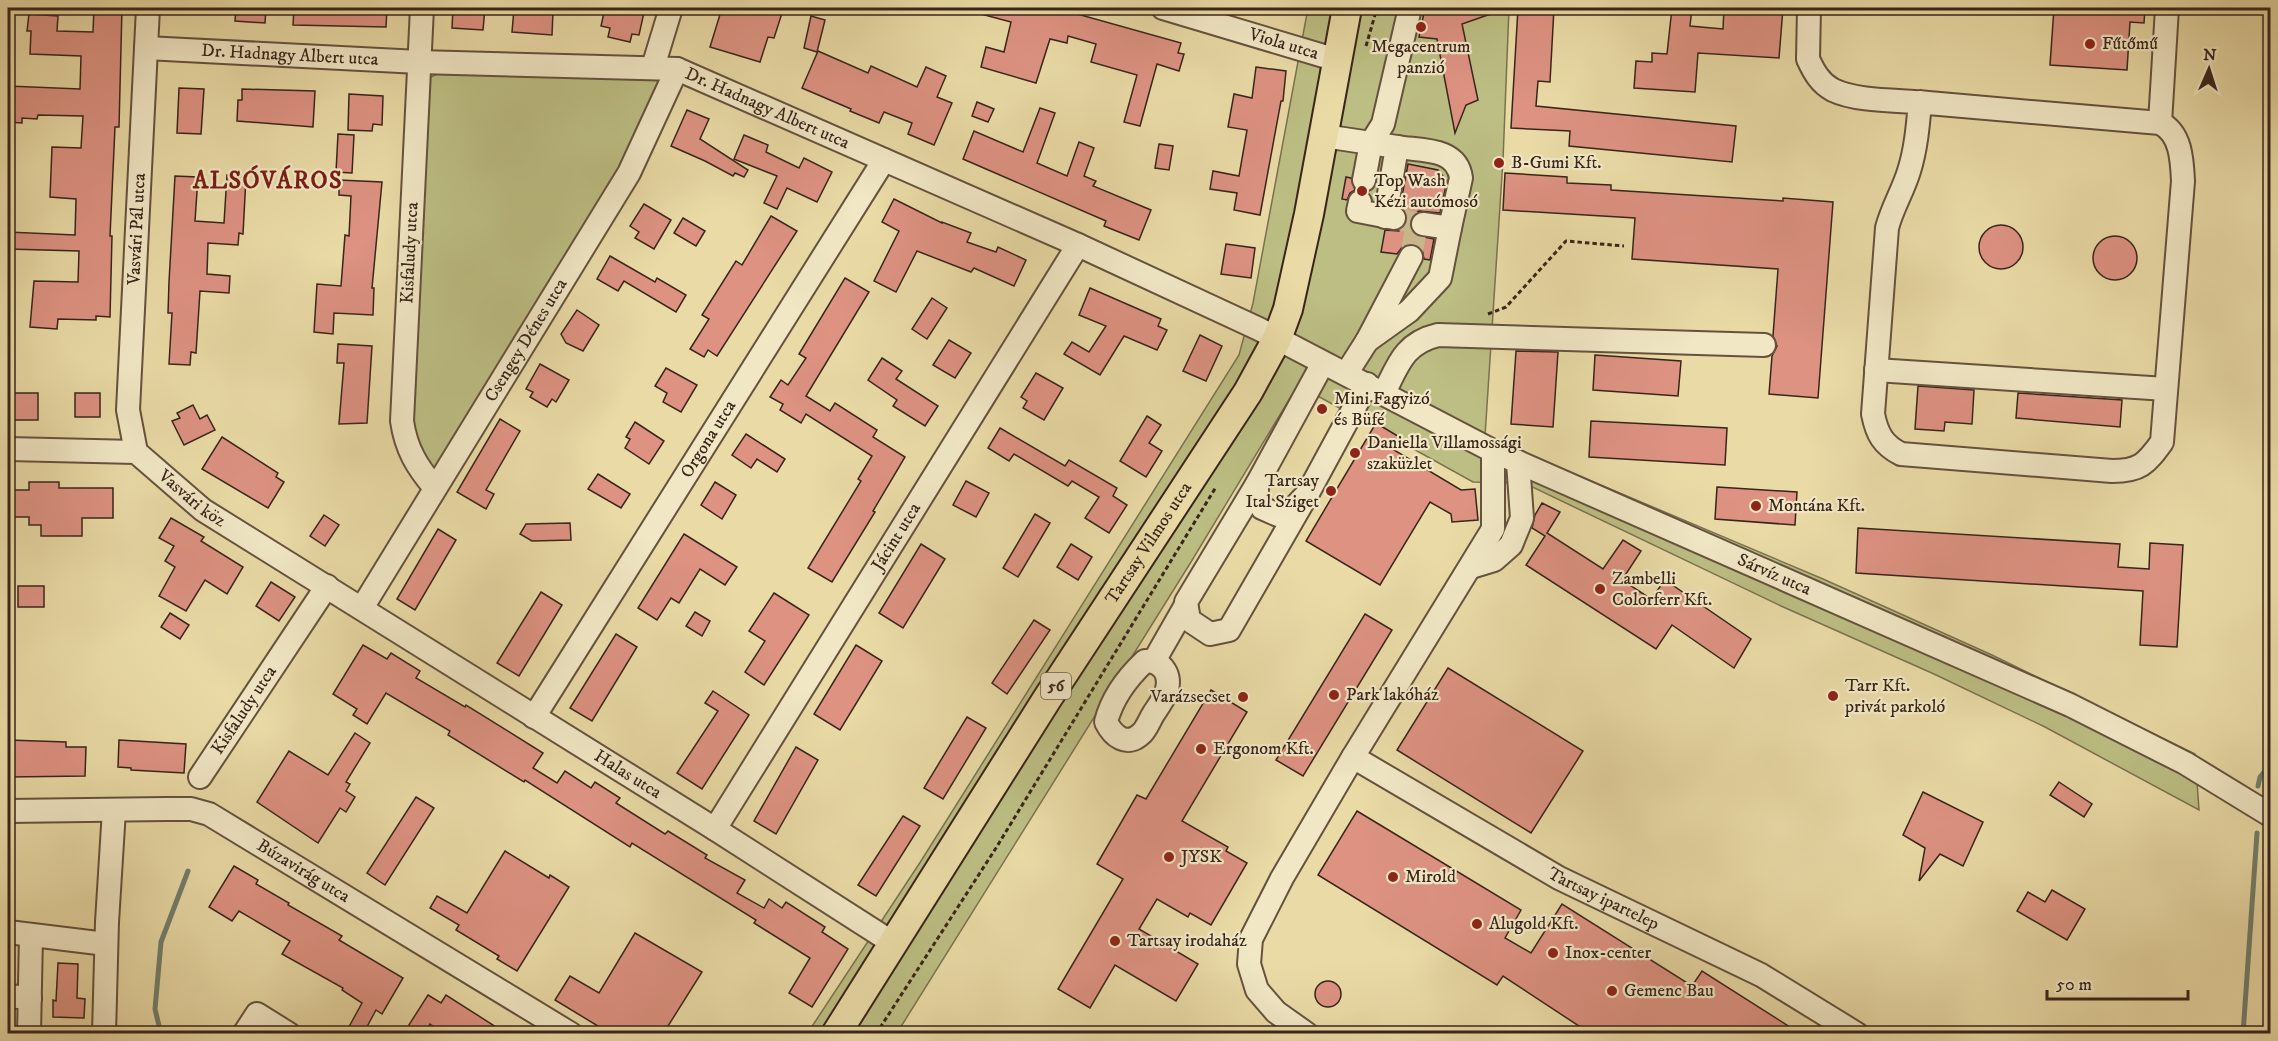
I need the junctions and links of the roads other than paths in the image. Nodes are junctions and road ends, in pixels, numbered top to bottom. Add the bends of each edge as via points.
1 (148, 8) edge
2 (422, 8) edge
3 (670, 8) edge
4 (1163, 8) edge
5 (1347, 8) edge
6 (1410, 8) edge
7 (1809, 8) edge
8 (2168, 8) edge
9 (146, 48) junction
10 (1337, 60) junction
11 (419, 62) junction
12 (653, 67) junction
13 (677, 69) junction
14 (1920, 102) junction
15 (2160, 123) junction
16 (1324, 136) junction
17 (1371, 143) junction
18 (1397, 147) junction
19 (884, 160) junction
20 (1364, 180) dead end
21 (1360, 202) dead end
22 (1423, 224) dead end
23 (1450, 228) junction
24 (1078, 245) junction
25 (1411, 257) tunnel mouth
26 (1277, 339) junction
27 (1366, 341) junction
28 (1764, 345) dead end
29 (1323, 363) junction
30 (1876, 370) junction
31 (1346, 374) junction
32 (1375, 388) junction
33 (2166, 389) junction
34 (8, 449) edge
35 (1493, 451) junction
36 (136, 452) junction
37 (1518, 462) junction
38 (1257, 484) junction
39 (435, 488) junction
40 (1308, 493) junction
41 (1470, 567) junction
42 (327, 586) junction
43 (1186, 605) junction
44 (363, 608) junction
45 (1154, 661) dead end
46 (534, 717) junction
47 (1353, 757) junction
48 (200, 777) dead end
49 (114, 810) junction
50 (8, 811) edge
51 (2271, 815) edge
52 (715, 829) junction
53 (8, 932) edge
54 (31, 935) junction
55 (893, 943) junction
56 (106, 944) junction
57 (19, 997) edge
58 (1297, 1031) edge
59 (29, 1034) edge
60 (104, 1034) edge
61 (244, 1034) edge
62 (289, 1034) edge
63 (571, 1034) edge
64 (836, 1034) edge
65 (1857, 1034) edge

1 - 9 street, Vasvári Pál utca
2 - 11 street, Kisfaludy utca
3 - 12 street
4 - 10 street, Viola utca
5 - 10 main road, Tartsay Vilmos utca / 56
6 - 17 street via 1383,124
7 - 14 street via 1808,59 1820,81 1851,96
8 - 15 street
9 - 11 street, Dr. Hadnagy Albert utca
9 - 36 street, Vasvári Pál utca via 128,410
10 - 16 main road, Tartsay Vilmos utca / 56
11 - 12 street, Dr. Hadnagy Albert utca
11 - 39 street, Kisfaludy utca via 402,421 405,443
12 - 13 street, Dr. Hadnagy Albert utca
13 - 19 street, Dr. Hadnagy Albert utca
13 - 39 street, Csengey Dénes utca via 629,173
14 - 15 street
14 - 30 street via 1909,173 1887,228
15 - 33 street via 2174,135 2183,181
16 - 17 street
16 - 26 main road, Tartsay Vilmos utca / 56 via 1288,309
17 - 18 street
17 - 20 street
18 - 21 street via 1390,217 1358,211
18 - 23 street via 1444,155 1457,164 1461,178
19 - 24 street, Dr. Hadnagy Albert utca
19 - 46 street, Orgona utca
22 - 23 street
23 - 27 street via 1440,278 1409,311
24 - 26 street, Dr. Hadnagy Albert utca
24 - 52 street, Jácint utca
25 - 27 street
26 - 29 street, Sárvíz utca
26 - 55 main road, Tartsay Vilmos utca / 56 via 1248,392
27 - 31 street
28 - 32 street via 1438,335 1417,343
29 - 31 street, Sárvíz utca
29 - 38 street
30 - 33 street
30 - 33 street via 1876,429 1882,441 1901,454 2112,471 2141,467 2162,442
31 - 32 street, Sárvíz utca
32 - 35 street, Sárvíz utca
32 - 40 street
34 - 36 street
35 - 37 street, Sárvíz utca
35 - 41 street via 1493,529
36 - 42 street, Vasvári köz via 203,510
37 - 41 street via 1522,518 1511,545 1494,560
37 - 51 street, Sárvíz utca via 2070,705 2186,763
38 - 40 street via 1262,507 1278,515 1291,511
38 - 43 street
39 - 44 street, Csengey Dénes utca
40 - 43 street via 1229,630 1210,634 1189,620
41 - 47 street
42 - 44 street, Vasvári köz
42 - 48 street, Kisfaludy utca
43 - 45 street
44 - 46 street, Halas utca
46 - 52 street, Halas utca
47 - 58 street via 1251,939 1249,964 1257,990
47 - 65 street, Tartsay ipartelep via 1559,878 1761,975
49 - 50 street, Búzavirág utca
49 - 56 street
49 - 63 street, Búzavirág utca via 191,809 209,814
52 - 55 street, Halas utca
53 - 54 street
54 - 56 street
54 - 57 street
55 - 64 main road, Tartsay Vilmos utca / 56
56 - 60 street
57 - 59 street
61 - 62 street via 257,1014

